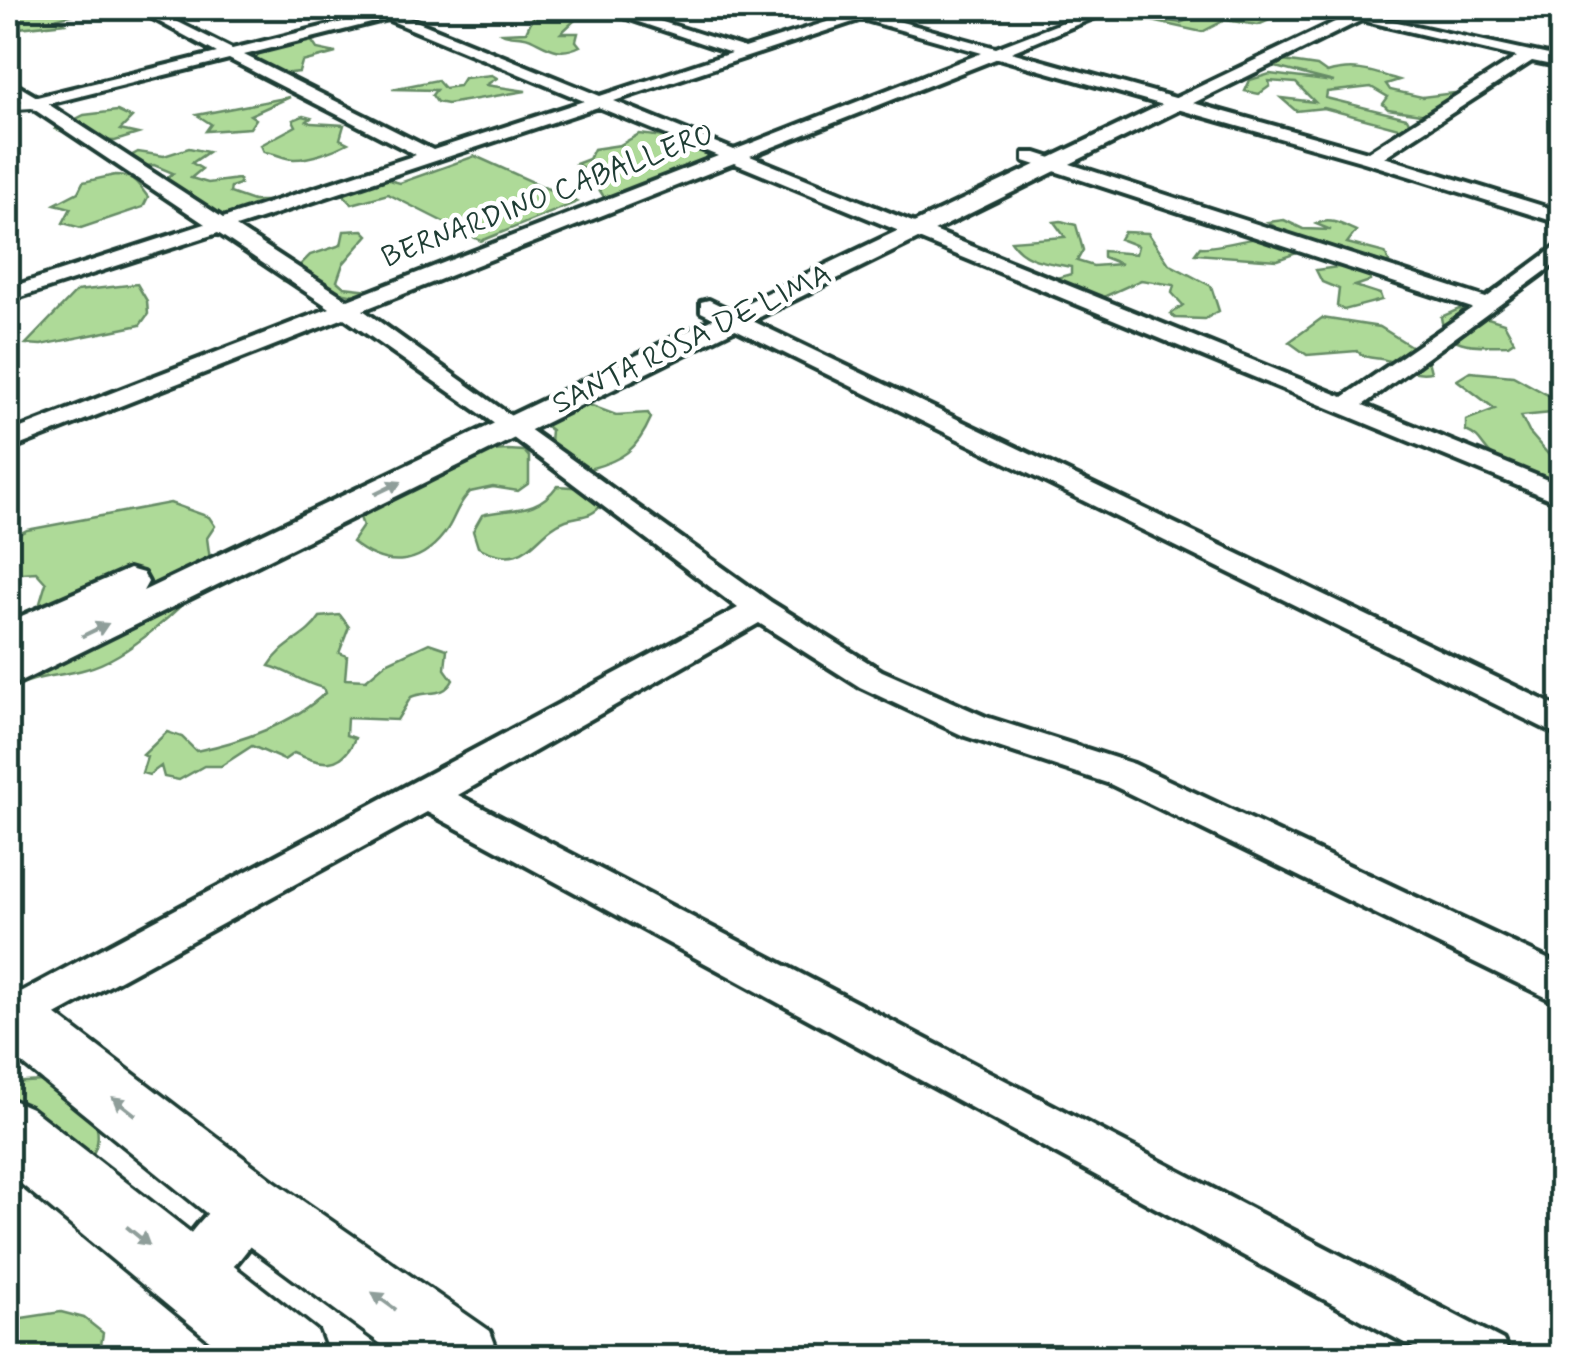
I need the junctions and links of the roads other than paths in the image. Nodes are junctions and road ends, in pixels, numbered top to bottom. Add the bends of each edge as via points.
1 (140, 8) edge
2 (424, 8) edge
3 (840, 8) edge
4 (883, 8) edge
5 (1110, 8) edge
6 (1345, 10) edge
7 (380, 11) edge
8 (620, 11) dead end
9 (862, 15) junction
10 (742, 52) junction
11 (993, 53) junction
12 (224, 54) junction
13 (1531, 56) junction
14 (1562, 62) edge
15 (8, 85) edge
16 (1165, 100) junction
17 (597, 102) junction
18 (32, 103) junction
19 (8, 109) edge
20 (430, 155) junction
21 (730, 157) junction
22 (1370, 158) junction
23 (1041, 161) junction
24 (1562, 218) edge
25 (218, 224) junction
26 (899, 226) junction
27 (1562, 248) edge
28 (8, 294) edge
29 (1489, 306) junction
30 (345, 308) junction
31 (721, 313) junction
32 (1346, 406) junction
33 (503, 419) junction
34 (8, 442) edge
35 (1562, 496) edge
36 (760, 609) junction
37 (8, 638) edge
38 (8, 673) edge
39 (1562, 724) edge
40 (427, 795) junction
41 (1562, 986) edge
42 (8, 1018) edge
43 (8, 1131) edge
44 (250, 1205) junction
45 (189, 1277) junction
46 (290, 1358) edge
47 (463, 1358) edge
48 (1485, 1358) edge

1 - 12 street
2 - 7 street
3 - 9 street
4 - 9 street
5 - 11 street, BERNARDINO CABALLERO
6 - 13 street
6 - 16 street, SANTA ROSA DE LIMA
7 - 12 street
7 - 17 street
8 - 10 street
9 - 10 street
9 - 11 street
10 - 17 street
11 - 16 street
11 - 21 street, BERNARDINO CABALLERO
12 - 18 street
12 - 20 street
13 - 14 street
13 - 22 street
15 - 18 street
16 - 22 street
16 - 23 street, SANTA ROSA DE LIMA
17 - 20 street
17 - 21 street
18 - 19 street
18 - 25 street
20 - 25 street
21 - 26 street
21 - 30 street, BERNARDINO CABALLERO
22 - 24 street
23 - 26 street, SANTA ROSA DE LIMA
23 - 29 street
25 - 28 street
25 - 30 street
26 - 31 street, SANTA ROSA DE LIMA
26 - 32 street
27 - 29 street
29 - 32 street
30 - 33 street
30 - 34 street, BERNARDINO CABALLERO
31 - 33 street, SANTA ROSA DE LIMA
31 - 39 street
32 - 35 street
33 - 36 street
33 - 37 street
38 -> 33 street, SANTA ROSA DE LIMA
36 - 40 street
36 - 41 street via 872,679 974,726 1122,774
40 - 42 street
40 - 48 street
44 -> 42 main road
43 -> 45 main road
44 - 45 street
47 -> 44 main road
45 - 46 main road

